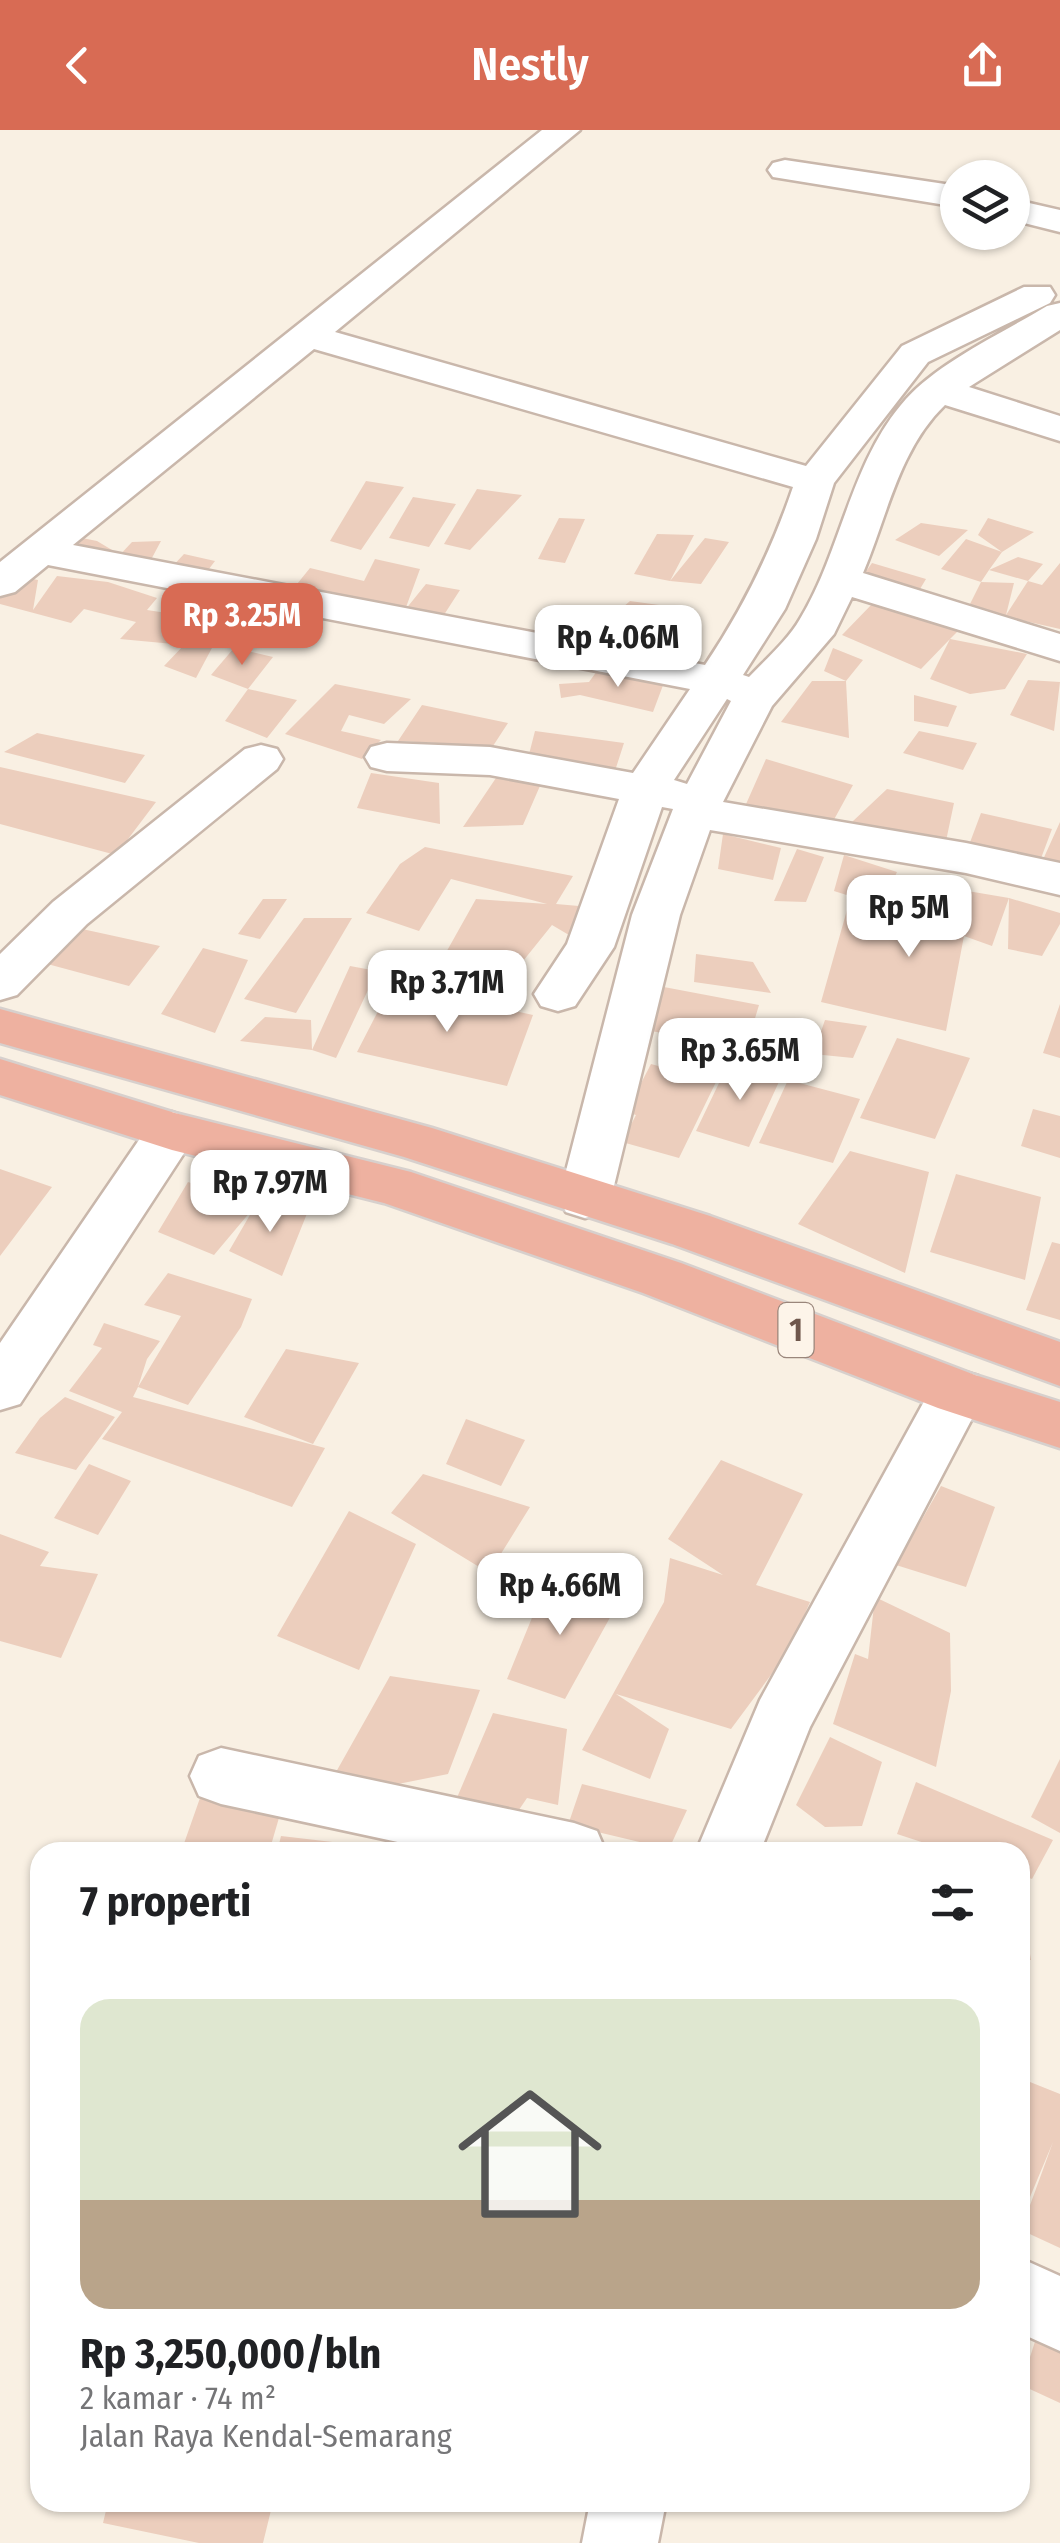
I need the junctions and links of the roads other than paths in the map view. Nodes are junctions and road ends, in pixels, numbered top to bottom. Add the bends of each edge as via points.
1 (563, 130) edge
2 (785, 170) dead end
3 (940, 194) edge
4 (1030, 213) edge
5 (1060, 220) edge
6 (1060, 279) edge
7 (1060, 314) edge
8 (308, 336) junction
9 (938, 390) junction
10 (1060, 430) edge
11 (815, 481) junction
12 (42, 551) junction
13 (838, 579) junction
14 (0, 583) edge
15 (1060, 648) edge
16 (739, 688) junction
17 (387, 757) dead end
18 (261, 758) dead end
19 (671, 816) junction
20 (1060, 880) edge
21 (0, 984) edge
22 (558, 994) dead end
23 (0, 1026) edge
24 (0, 1077) edge
25 (172, 1132) junction
26 (403, 1163) junction
27 (552, 1204) junction
28 (1060, 1364) edge
29 (0, 1388) edge
30 (958, 1392) junction
31 (1060, 1425) edge
32 (221, 1776) dead end
33 (528, 1842) edge
34 (732, 1842) edge
35 (1030, 2299) edge
36 (1060, 2314) edge
37 (626, 2512) edge
38 (620, 2543) edge

1 - 8 street
2 - 3 street
4 - 5 street
6 - 11 street via 915,354
7 - 9 street
8 - 11 street
8 - 12 street
9 - 10 street
9 - 13 street via 889,452
11 - 16 street
12 - 14 street
12 - 16 street
13 - 15 street
13 - 16 street via 819,625
16 - 19 street
17 - 19 street via 490,761
18 - 21 street via 70,912
19 - 20 street via 966,858
19 - 22 street
19 - 27 street via 656,915
23 - 26 highway, 1
24 - 25 highway, 1
25 - 26 highway, 1
25 - 29 street
26 - 27 highway, 1
27 - 28 highway, 1 via 691,1230
27 - 30 highway, 1
30 - 31 highway, 1
30 - 34 street via 782,1719
32 - 33 street
35 - 36 street
37 - 38 street

